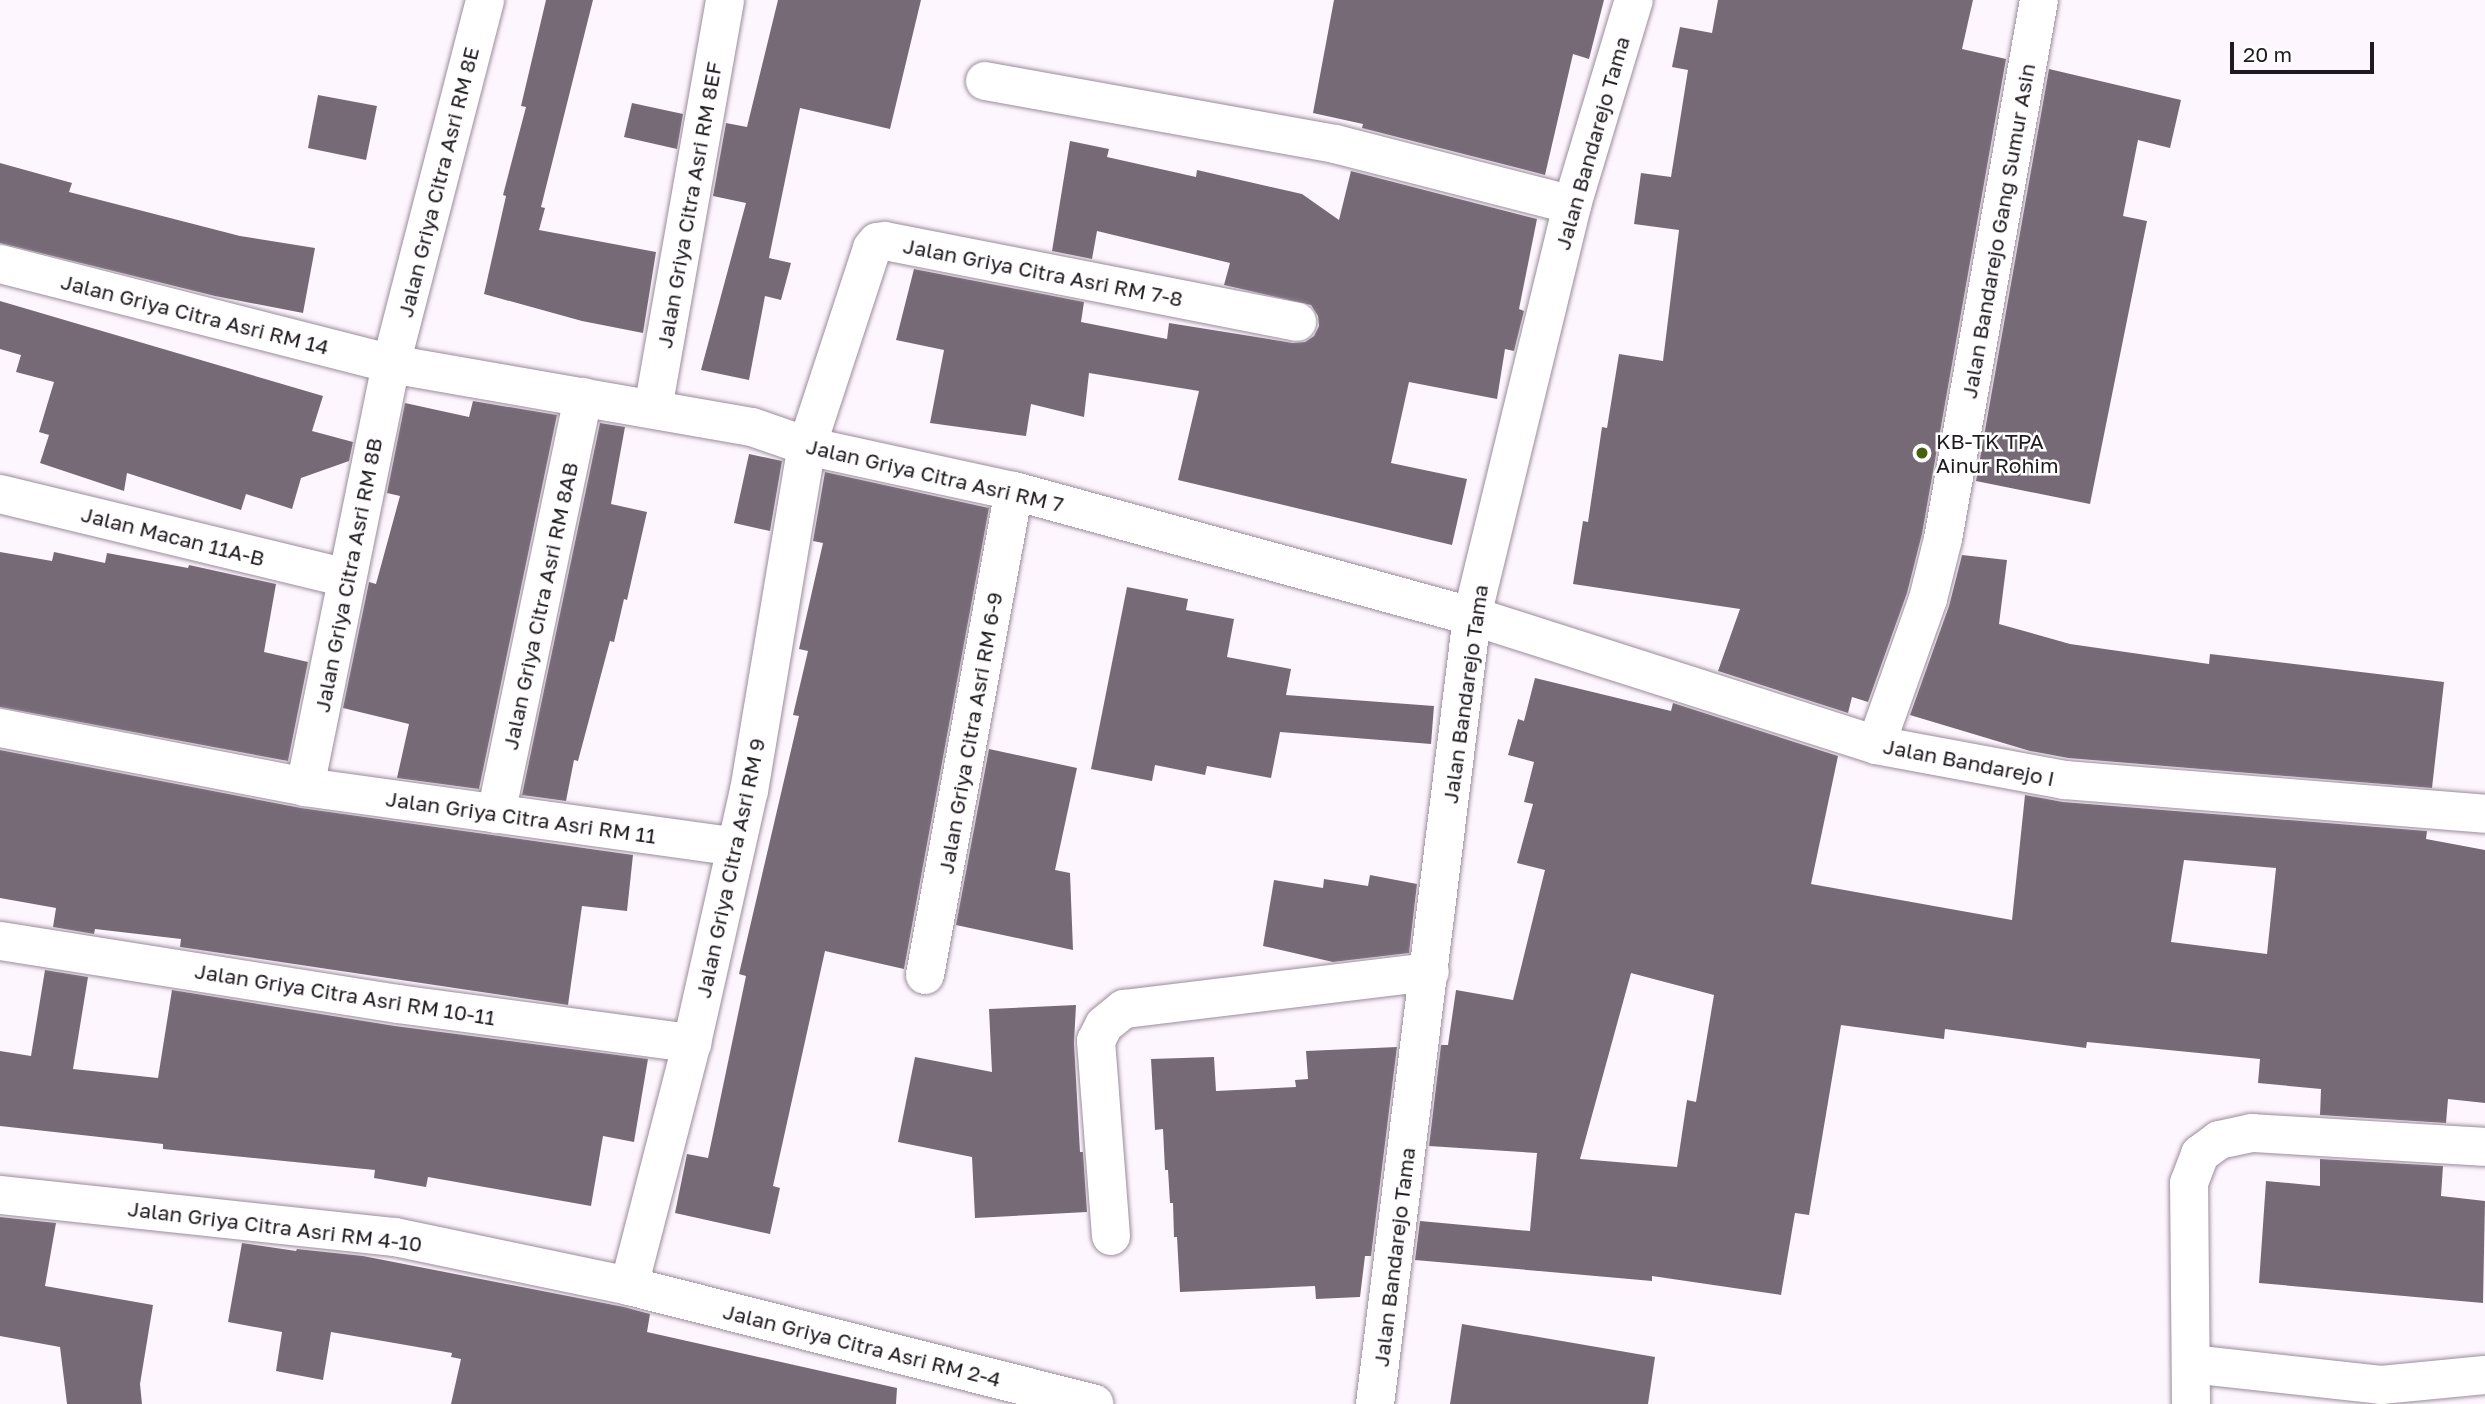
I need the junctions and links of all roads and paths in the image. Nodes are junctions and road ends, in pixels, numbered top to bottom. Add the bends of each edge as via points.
1 (485, 0) edge
2 (725, 0) edge
3 (1634, 0) edge
4 (2039, 0) edge
5 (985, 81) dead end
6 (1572, 205) junction
7 (0, 264) edge
8 (1297, 322) dead end
9 (391, 364) junction
10 (583, 397) junction
11 (653, 410) junction
12 (807, 446) junction
13 (1014, 491) junction
14 (0, 494) edge
15 (347, 578) junction
16 (1472, 616) junction
17 (0, 729) edge
18 (1876, 745) junction
19 (305, 788) junction
20 (496, 814) junction
21 (2485, 814) edge
22 (736, 848) junction
23 (0, 941) edge
24 (1430, 972) junction
25 (925, 975) dead end
26 (692, 1043) junction
27 (2485, 1147) edge
28 (0, 1195) edge
29 (1111, 1236) dead end
30 (629, 1286) junction
31 (2191, 1364) junction
32 (2485, 1375) edge
33 (1094, 1404) edge
34 (1376, 1404) edge
35 (2191, 1404) edge

1 - 9 street, Jalan Griya Citra Asri RM 8E
2 - 11 street, Jalan Griya Citra Asri RM 8EF
3 - 6 street, Jalan Bandarejo Tama
4 - 18 street, Jalan Bandarejo Gang Sumur Asin via 1943,539 1928,599
5 - 6 street via 1335,144
6 - 16 street, Jalan Bandarejo Tama
7 - 9 street, Jalan Griya Citra Asri RM 14
8 - 12 street, Jalan Griya Citra Asri RM 7-8 via 877,242
9 - 10 street, Jalan Griya Citra Asri RM 7
9 - 15 street, Jalan Griya Citra Asri RM 8B
10 - 11 street, Jalan Griya Citra Asri RM 7
10 - 20 street, Jalan Griya Citra Asri RM 8AB
11 - 12 street, Jalan Griya Citra Asri RM 7 via 752,427
12 - 13 street, Jalan Griya Citra Asri RM 7
12 - 22 street, Jalan Griya Citra Asri RM 9
13 - 16 street, Jalan Griya Citra Asri RM 7
13 - 25 street, Jalan Griya Citra Asri RM 6-9
14 - 15 street, Jalan Macan 11A-B
15 - 19 street, Jalan Griya Citra Asri RM 8B
16 - 18 street, Jalan Bandarejo I
16 - 24 street, Jalan Bandarejo Tama
17 - 19 street, Jalan Griya Citra Asri RM 11
18 - 21 street, Jalan Bandarejo I via 2065,780
19 - 20 street, Jalan Griya Citra Asri RM 11
20 - 22 street, Jalan Griya Citra Asri RM 11
22 - 26 street, Jalan Griya Citra Asri RM 9
23 - 26 street, Jalan Griya Citra Asri RM 10-11 via 398,1004
24 - 29 street via 1124,1009 1104,1025 1096,1041
24 - 34 street, Jalan Bandarejo Tama
26 - 30 street, Jalan Griya Citra Asri RM 9
27 - 31 street via 2252,1133 2218,1140 2200,1154 2189,1183
28 - 30 street, Jalan Griya Citra Asri RM 4-10 via 395,1237
30 - 33 street, Jalan Griya Citra Asri RM 2-4
31 - 32 street via 2381,1385
31 - 35 street

